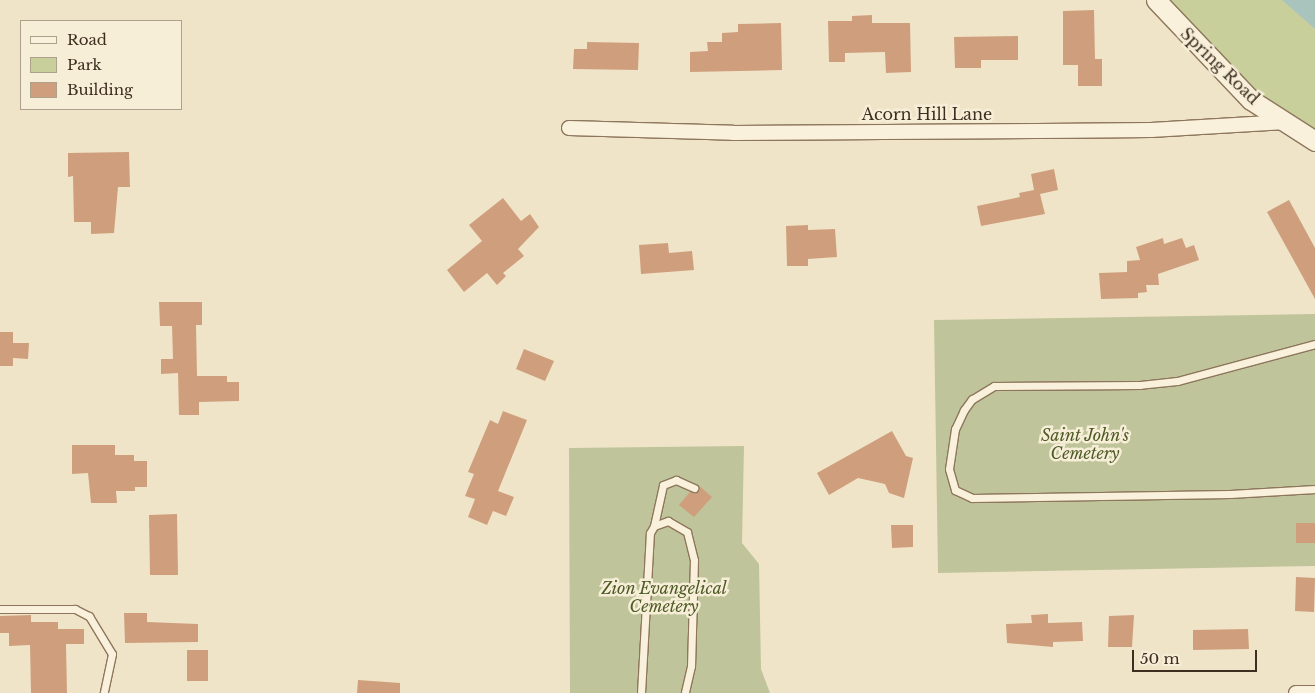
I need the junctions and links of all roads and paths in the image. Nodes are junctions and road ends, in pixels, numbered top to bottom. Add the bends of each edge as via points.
1 (1156, 0) edge
2 (1286, 122) junction
3 (569, 128) dead end
4 (1315, 141) edge
5 (1315, 344) edge
6 (694, 488) dead end
7 (1315, 489) edge
8 (654, 526) junction
9 (0, 609) edge
10 (104, 693) edge
11 (641, 693) edge
12 (685, 693) edge
13 (1296, 693) edge
14 (1315, 693) edge

1 - 2 street, Spring Road via 1251,100
2 - 3 street, Acorn Hill Lane via 1141,130 733,133
2 - 4 street, Spring Road
5 - 7 lane via 1177,381 1140,385 994,386 972,399 964,410 955,429 949,469 955,490 972,498 1230,494
6 - 8 lane via 676,480 663,485
8 - 11 lane via 648,548
8 - 12 lane via 668,520 676,523 687,532 691,542 694,560 690,666
9 - 10 lane via 75,610 88,616 112,654
13 - 14 street

